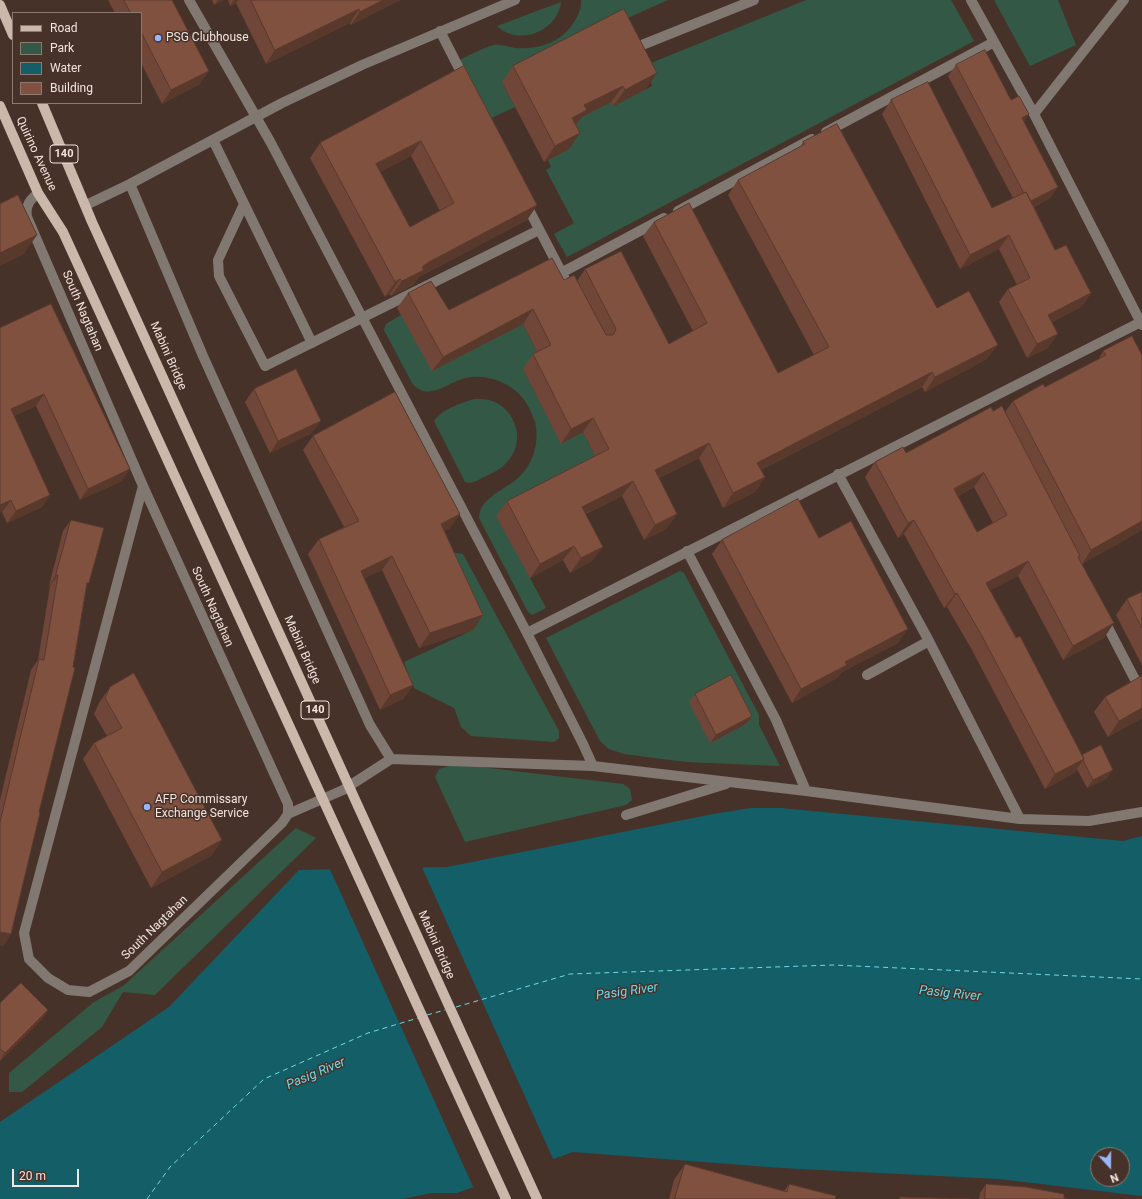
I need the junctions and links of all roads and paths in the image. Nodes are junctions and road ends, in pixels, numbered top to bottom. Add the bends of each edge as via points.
1 (189, 0) edge
2 (515, 0) edge
3 (754, 0) edge
4 (971, 0) edge
5 (1124, 0) edge
6 (0, 4) edge
7 (440, 31) junction
8 (12, 33) edge
9 (994, 42) junction
10 (642, 45) edge
11 (470, 92) edge
12 (42, 104) edge
13 (0, 106) edge
14 (1034, 114) junction
15 (258, 118) junction
16 (213, 140) junction
17 (130, 184) junction
18 (38, 192) junction
19 (522, 196) edge
20 (244, 204) junction
21 (86, 205) junction
22 (92, 222) joint
23 (539, 230) junction
24 (561, 273) junction
25 (568, 286) edge
26 (362, 319) junction
27 (1141, 323) edge
28 (312, 343) junction
29 (838, 474) junction
30 (143, 486) junction
31 (687, 551) junction
32 (1098, 609) edge
33 (528, 633) junction
34 (929, 641) junction
35 (867, 675) dead end
36 (1142, 693) edge
37 (391, 760) junction
38 (593, 766) junction
39 (730, 783) junction
40 (806, 790) junction
41 (1142, 812) edge
42 (288, 814) junction
43 (626, 814) dead end
44 (1020, 819) junction
45 (506, 1199) edge
46 (537, 1199) edge

1 - 15 street
2 - 7 street
3 - 10 street
4 - 9 street
5 - 14 street
6 - 8 main road
7 - 11 street
7 - 15 street via 282,103
9 - 14 street
9 - 24 street
12 - 21 main road, Quirino Avenue / 140
13 - 18 main road, Quirino Avenue / 140
14 - 27 street
15 - 16 street
15 - 26 street
16 - 17 street
16 - 20 street
17 - 21 street
17 - 37 street via 207,364 367,718
18 - 30 street, South Nagtahan via 29,201 26,208 27,217
18 - 45 main road, Quirino Avenue / 140 via 64,232
19 - 23 street
20 - 28 street
20 - 28 street via 218,260 220,276 264,366
21 - 22 main road, Quirino Avenue / 140
22 - 46 main road, Mabini Bridge / 140
23 - 24 street
23 - 26 street
24 - 25 street
26 - 28 street
26 - 33 street
27 - 29 street via 990,404
29 - 31 street
29 - 34 street
30 - 42 street, South Nagtahan via 288,804
30 - 42 street, South Nagtahan via 24,933 29,959 48,978 68,990 89,992 129,971 282,823
31 - 33 street
31 - 40 street via 776,720
32 - 36 street
33 - 38 street
34 - 35 street
34 - 44 street
37 - 38 street
37 - 42 street via 343,790
38 - 39 street
39 - 40 street
39 - 43 street
40 - 44 street
41 - 44 street via 1090,822

